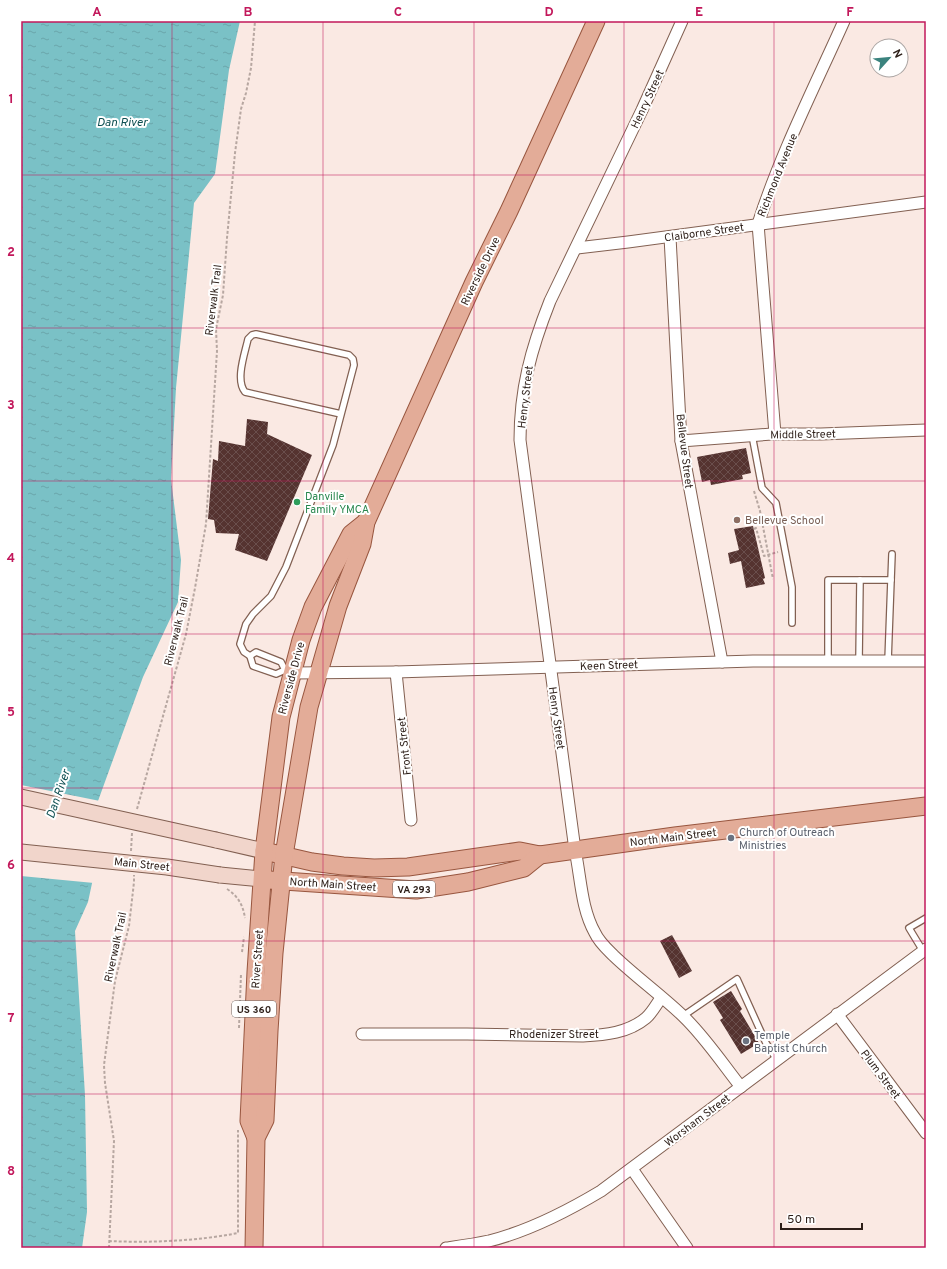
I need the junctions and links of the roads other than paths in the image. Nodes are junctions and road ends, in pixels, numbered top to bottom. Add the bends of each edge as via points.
1 (596, 21) edge
2 (682, 21) edge
3 (844, 21) edge
4 (926, 202) edge
5 (758, 224) junction
6 (670, 236) junction
7 (577, 248) junction
8 (341, 414) junction
9 (926, 430) edge
10 (775, 434) junction
11 (752, 436) junction
12 (681, 441) junction
13 (366, 522) junction
14 (892, 554) dead end
15 (860, 580) junction
16 (891, 580) junction
17 (792, 624) dead end
18 (250, 656) junction
19 (828, 661) junction
20 (859, 661) junction
21 (888, 661) junction
22 (926, 661) edge
23 (722, 662) junction
24 (550, 667) junction
25 (289, 671) junction
26 (319, 672) junction
27 (396, 672) junction
28 (21, 798) edge
29 (926, 806) edge
30 (412, 820) dead end
31 (576, 850) junction
32 (264, 851) junction
33 (21, 852) edge
34 (540, 855) junction
35 (284, 856) junction
36 (262, 879) junction
37 (281, 881) junction
38 (926, 918) edge
39 (925, 950) edge
40 (661, 998) junction
41 (837, 1014) junction
42 (683, 1016) junction
43 (362, 1034) dead end
44 (777, 1060) junction
45 (741, 1087) junction
46 (926, 1133) edge
47 (256, 1138) junction
48 (632, 1169) junction
49 (254, 1248) edge
50 (446, 1248) edge
51 (687, 1248) edge

1 - 13 main road, Riverside Drive
2 - 7 street, Henry Street
3 - 5 street, Richmond Avenue via 786,151
4 - 5 street, Claiborne Street
5 - 6 street, Claiborne Street
5 - 10 street, Richmond Avenue
6 - 7 street, Claiborne Street
6 - 12 street, Bellevue Street
7 - 24 street, Henry Street via 550,301 538,333 530,360 520,416 522,460
8 - 8 lane via 354,364 349,355 256,334 248,339 240,378 245,392
8 - 18 lane via 333,445 286,567 271,596 246,624 240,644 244,652
9 - 10 street, Middle Street
10 - 11 street, Middle Street
11 - 12 street, Middle Street
11 - 17 lane via 762,488 776,503 792,587
12 - 23 street, Bellevue Street
13 - 25 main road, Riverside Drive via 351,534 323,586
13 - 26 main road, Riverside Drive via 362,544 338,606
14 - 16 lane
15 - 16 lane
15 - 19 lane via 828,580
15 - 20 lane
16 - 21 lane
18 - 25 lane via 256,652 275,659
18 - 25 lane via 253,666 276,674
19 - 20 street, Keen Street
19 - 23 street, Keen Street
20 - 21 street, Keen Street
21 - 22 street, Keen Street
23 - 24 street, Keen Street
24 - 27 street, Keen Street
24 - 31 street, Henry Street
25 - 26 street, Keen Street
25 - 32 main road, Riverside Drive
26 - 27 street, Keen Street
26 - 35 main road, Riverside Drive via 309,707
27 - 30 street, Front Street
28 - 32 main road, VA 293, bridge
29 - 31 main road, North Main Street / VA 293
31 - 34 main road, North Main Street / VA 293
31 - 40 street, Henry Street via 583,898 595,934 600,942
32 - 35 main road, North Main Street / VA 293
32 - 36 main road, River Street / US 360
33 - 36 main road, Main Street / VA 293, bridge via 166,867 222,882
34 - 35 main road, North Main Street / VA 293 via 520,851 408,867 374,868 343,866
34 - 37 main road, North Main Street / VA 293 via 524,868 468,882 416,890
35 - 37 main road, River Street / US 360
36 - 37 main road, North Main Street / VA 293
36 - 47 main road, River Street / US 360 via 249,1121
37 - 47 main road, River Street / US 360 via 265,1120
38 - 39 lane via 909,928
39 - 41 street, Worsham Street
40 - 42 street
40 - 43 street, Rhodenizer Street via 646,1018 635,1025 602,1035
41 - 44 street, Worsham Street
41 - 46 street, Plum Street
42 - 44 lane via 737,979 766,1043
42 - 45 street
44 - 45 street, Worsham Street
45 - 48 street, Worsham Street
47 - 49 main road, River Street / US 360
48 - 50 street, Worsham Street via 578,1205 542,1222 488,1241
48 - 51 street

